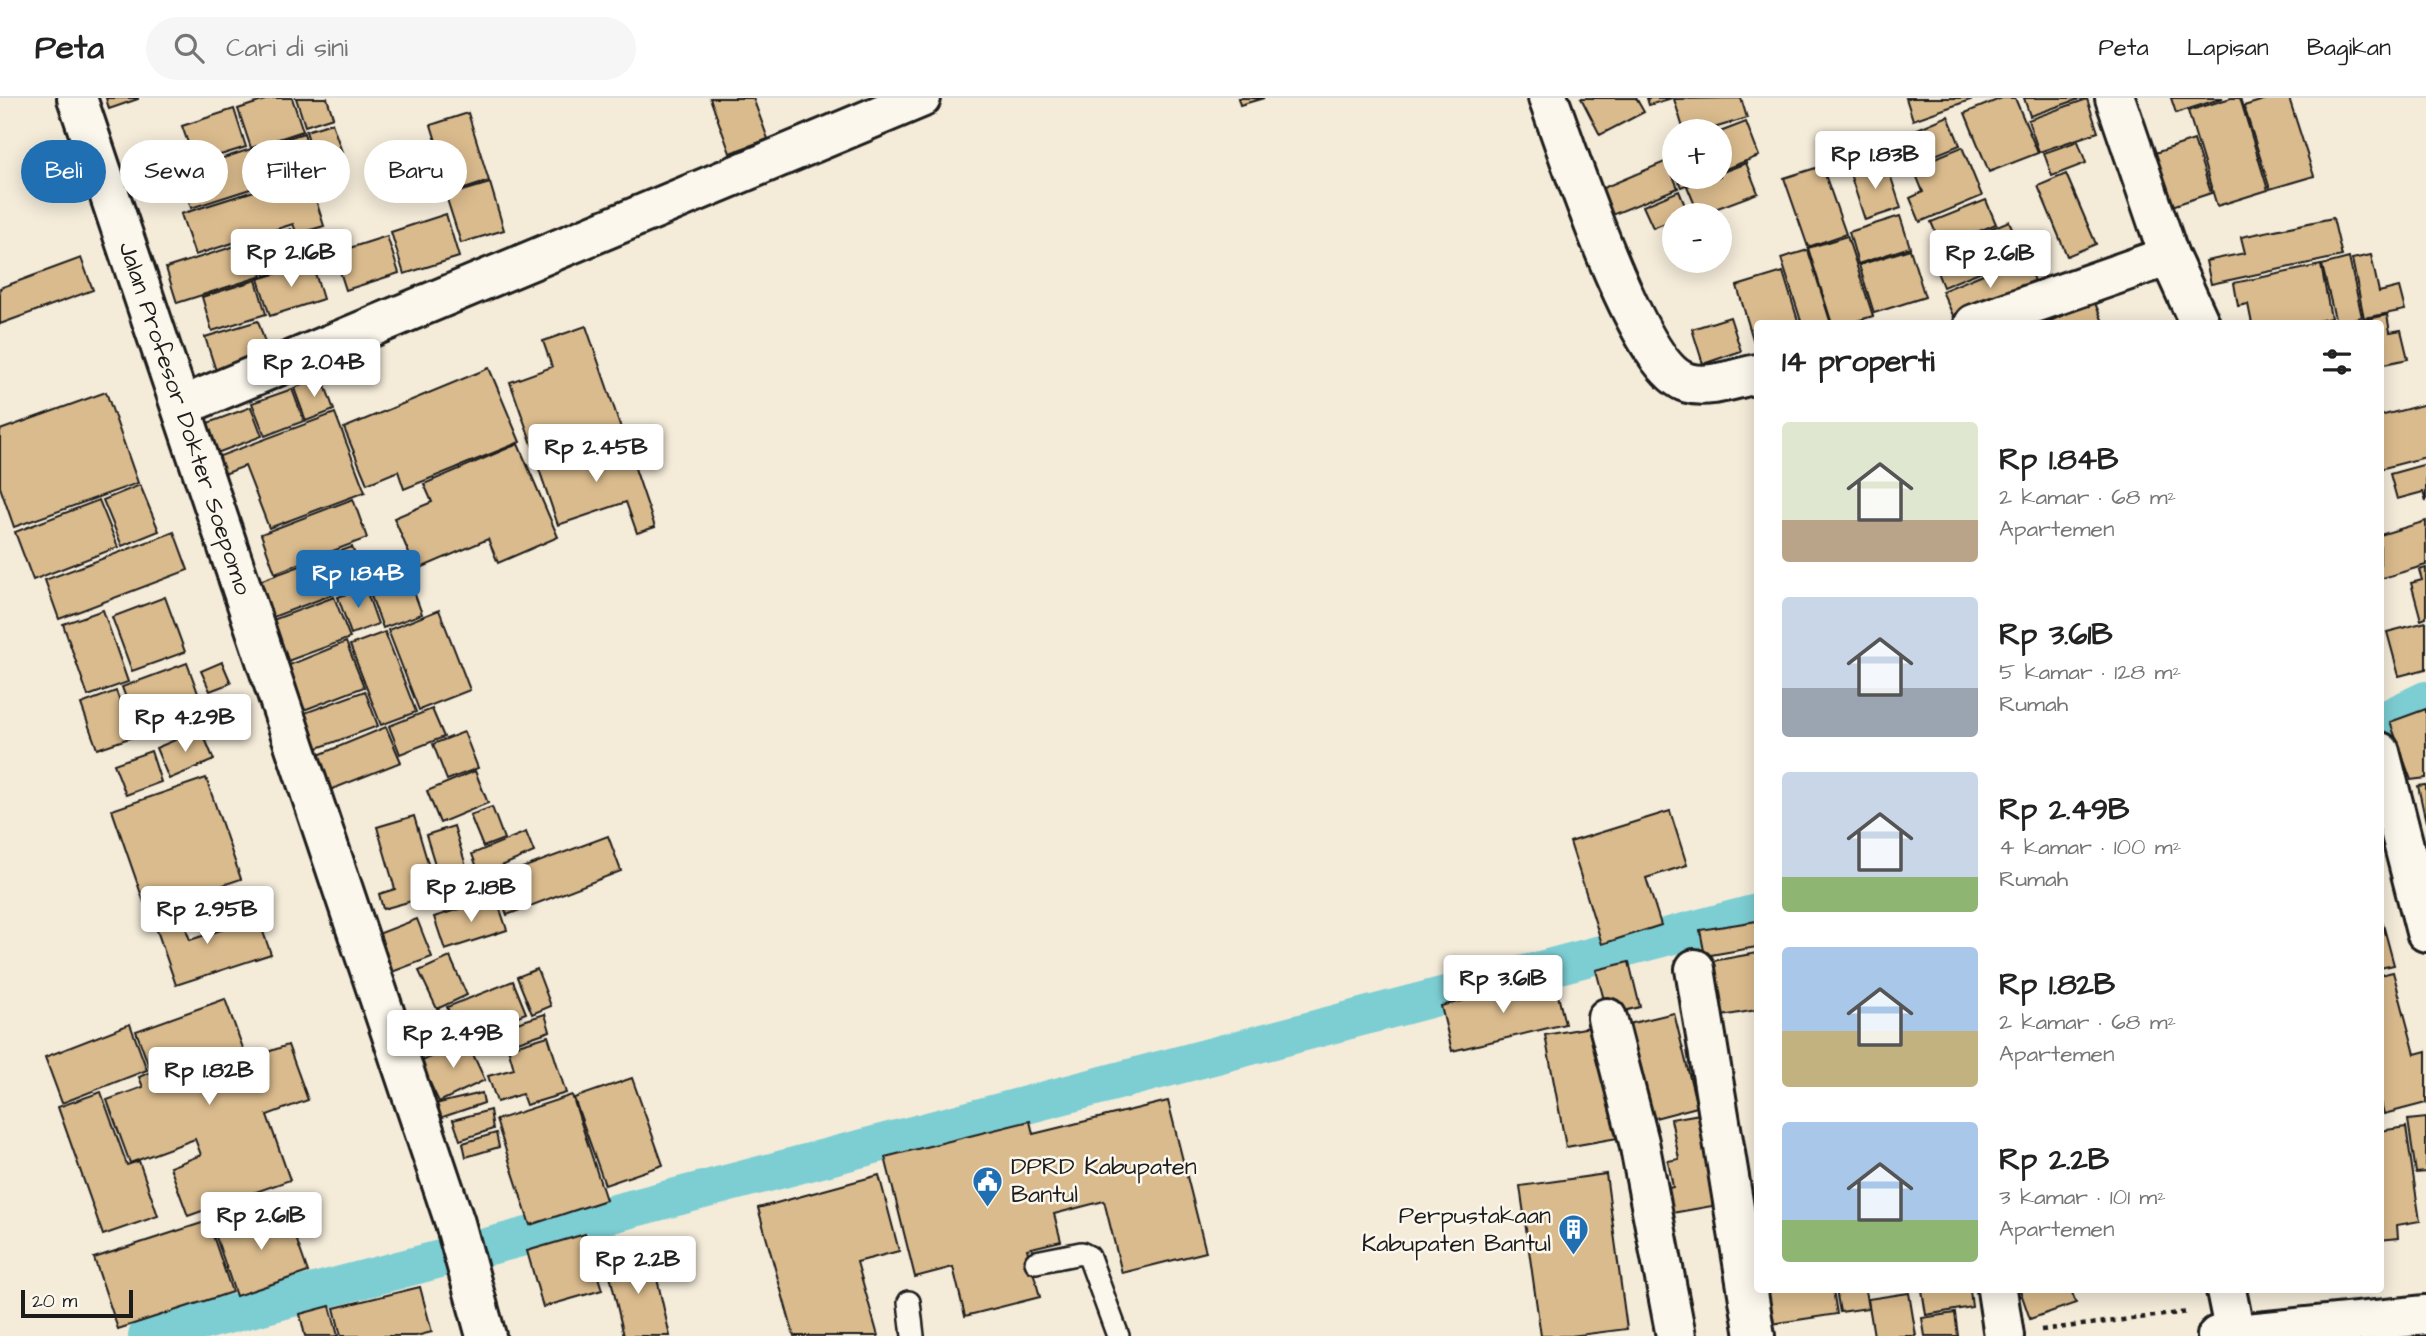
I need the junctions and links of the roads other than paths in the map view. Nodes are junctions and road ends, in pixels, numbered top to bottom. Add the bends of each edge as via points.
1 (77, 98) edge
2 (921, 98) edge
3 (1548, 98) edge
4 (2115, 98) edge
5 (2169, 256) junction
6 (1985, 320) edge
7 (2198, 320) edge
8 (1754, 375) edge
9 (182, 405) junction
10 (2384, 768) edge
11 (2426, 932) edge
12 (1695, 969) dead end
13 (1607, 1018) dead end
14 (1035, 1262) dead end
15 (1997, 1293) edge
16 (2226, 1293) edge
17 (909, 1302) dead end
18 (2426, 1315) edge
19 (481, 1319) edge
20 (2226, 1335) edge
21 (914, 1336) edge
22 (1118, 1336) edge
23 (1676, 1336) edge
24 (1755, 1336) edge
25 (2004, 1336) edge

1 - 9 main road, Jalan Profesor Dokter Soepomo
2 - 9 main road
3 - 8 main road via 1628,305 1664,364 1686,383
4 - 5 main road
5 - 6 main road
5 - 7 main road
9 - 19 main road, Jalan Profesor Dokter Soepomo via 455,1223
10 - 11 main road
12 - 24 main road
13 - 23 main road via 1639,1142
14 - 22 lane via 1081,1253 1089,1257
15 - 25 main road
16 - 20 main road
17 - 21 lane
18 - 20 main road

